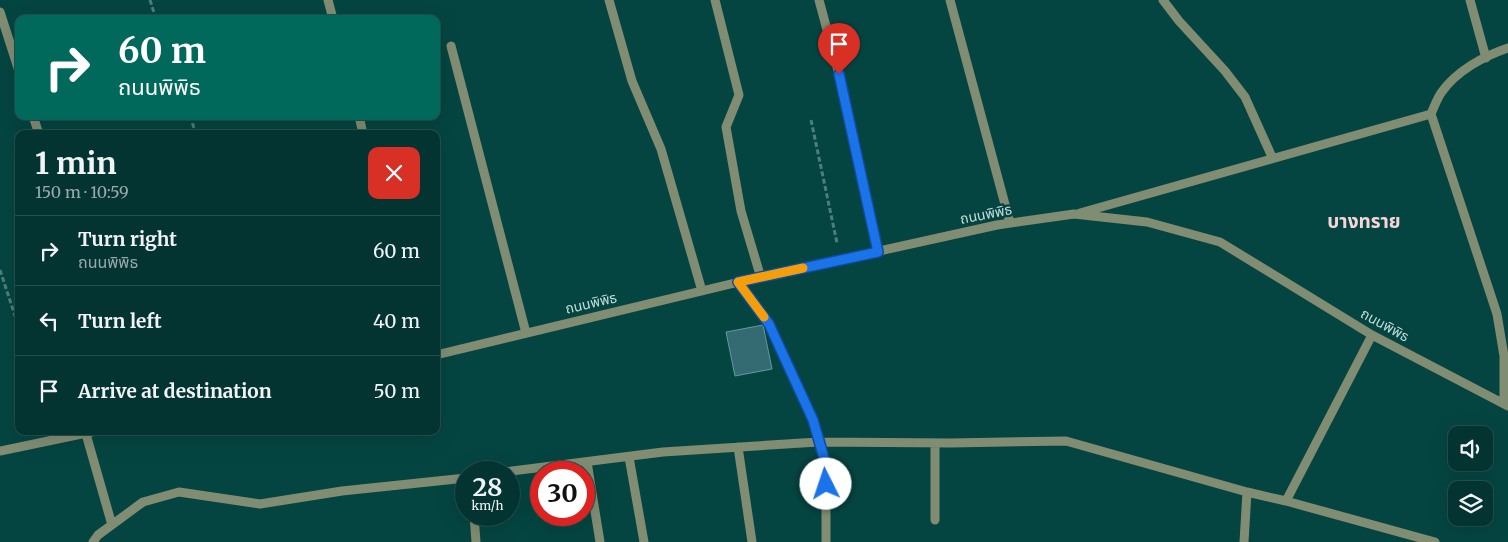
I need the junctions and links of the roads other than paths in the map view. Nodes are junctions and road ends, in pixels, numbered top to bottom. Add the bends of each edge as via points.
1 (328, 0) edge
2 (610, 0) edge
3 (715, 0) edge
4 (819, 0) edge
5 (950, 0) edge
6 (1163, 0) edge
7 (1470, 0) edge
8 (0, 12) edge
9 (332, 15) edge
10 (452, 46) dead end
11 (1508, 48) edge
12 (1486, 58) junction
13 (15, 59) edge
14 (1431, 114) junction
15 (1272, 157) junction
16 (1074, 214) junction
17 (1010, 223) junction
18 (878, 252) junction
19 (760, 278) junction
20 (738, 282) junction
21 (702, 291) junction
22 (526, 332) junction
23 (1372, 335) junction
24 (440, 354) edge
25 (1506, 405) edge
26 (81, 435) edge
27 (86, 435) edge
28 (818, 442) junction
29 (935, 443) junction
30 (738, 447) junction
31 (0, 451) edge
32 (629, 457) junction
33 (595, 461) edge
34 (455, 479) edge
35 (1246, 492) junction
36 (1286, 501) junction
37 (595, 511) edge
38 (935, 520) dead end
39 (112, 525) junction
40 (475, 526) edge
41 (93, 542) edge
42 (476, 542) edge
43 (600, 542) edge
44 (644, 542) edge
45 (752, 542) edge
46 (826, 542) edge
47 (1244, 542) edge
48 (1435, 542) edge

1 - 9 street
2 - 21 street via 632,81 661,149
3 - 19 street via 739,95 726,127 741,211
4 - 18 street via 844,93
5 - 17 street
6 - 15 street via 1245,97
7 - 12 street
8 - 13 street
10 - 22 street
11 - 12 street
12 - 14 street via 1453,78 1440,94
14 - 15 street
14 - 25 street via 1497,314 1504,356
15 - 16 street
16 - 17 street, ถนนพิพิธ
16 - 23 street, ถนนพิพิธ via 1147,222 1220,242
17 - 18 street, ถนนพิพิธ
18 - 19 street, ถนนพิพิธ
19 - 20 street, ถนนพิพิธ
20 - 21 street, ถนนพิพิธ
20 - 28 street via 769,324 813,420
21 - 22 street, ถนนพิพิธ
22 - 24 street, ถนนพิพิธ
23 - 25 street, ถนนพิพิธ
23 - 36 street
26 - 31 street
27 - 39 street
28 - 29 street
28 - 30 street
28 - 46 street via 826,465
29 - 35 street via 1066,441
29 - 38 street
30 - 32 street
30 - 45 street
32 - 33 street
32 - 44 street
34 - 39 street via 342,491 260,504 179,492 143,502
35 - 36 street
35 - 47 street
36 - 48 street
37 - 43 street
39 - 41 street
40 - 42 street

